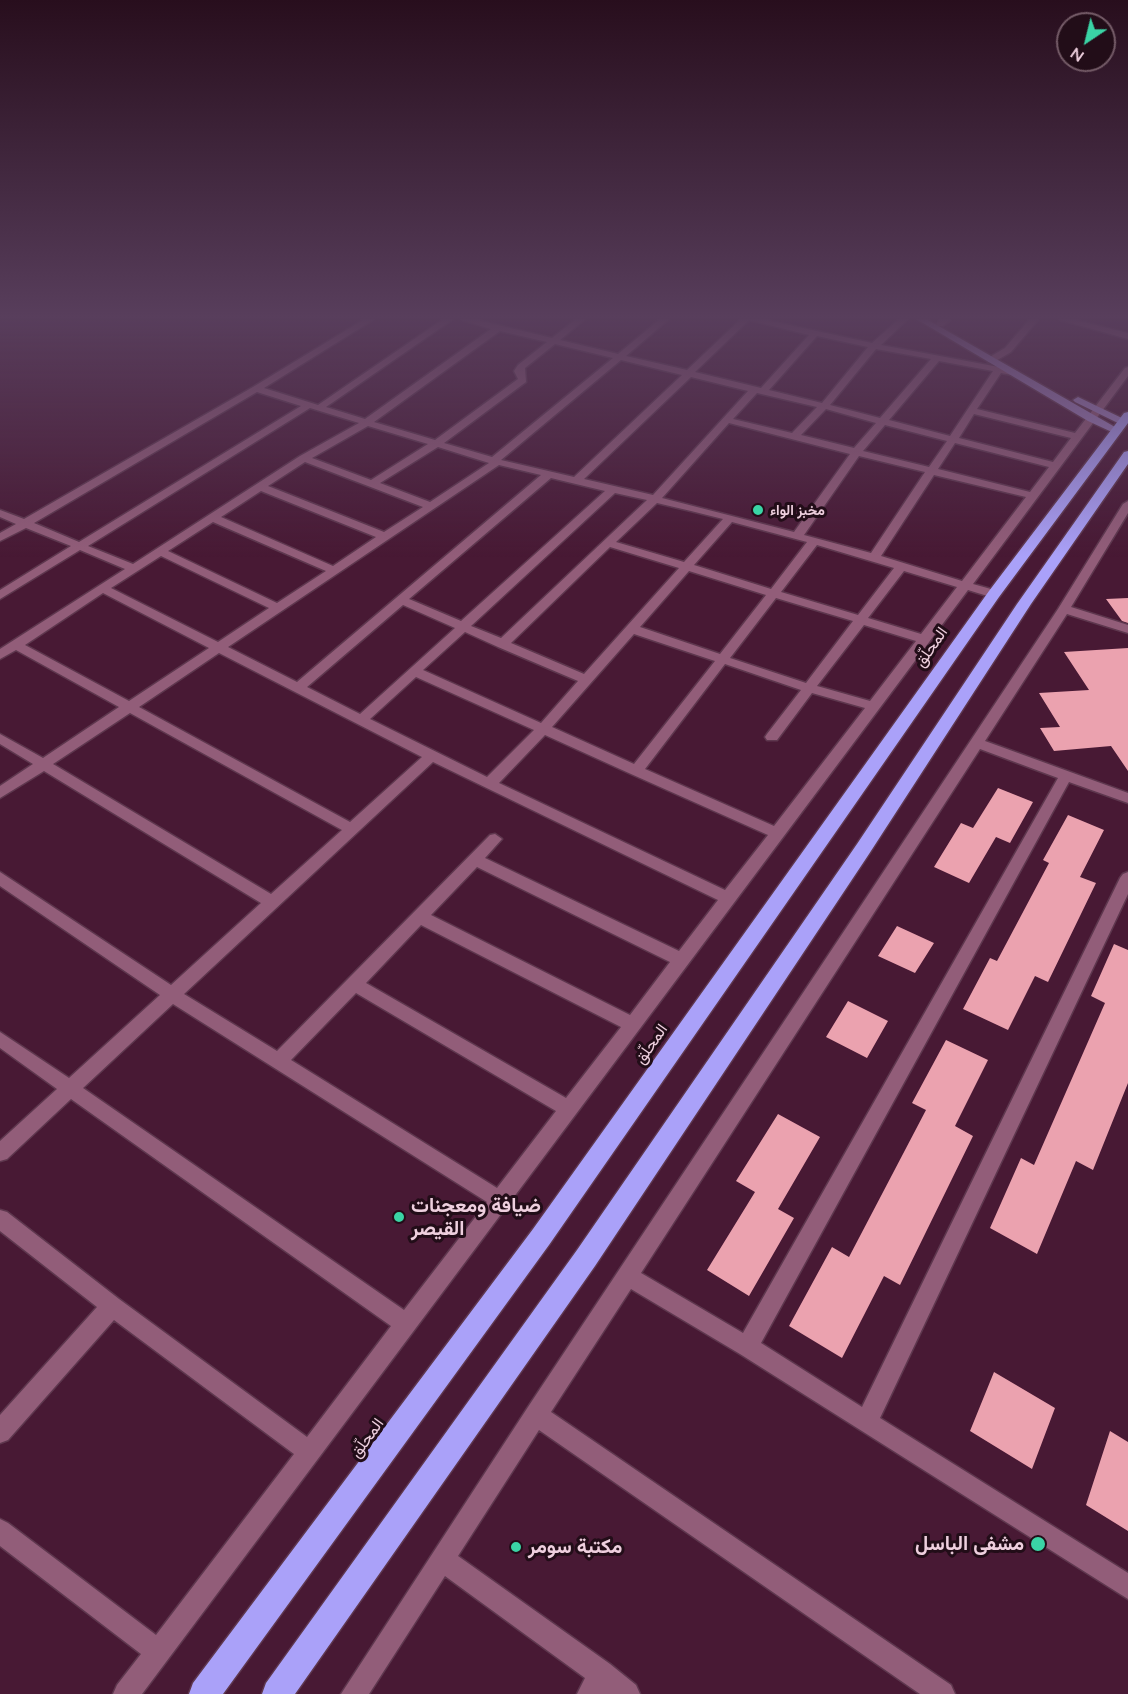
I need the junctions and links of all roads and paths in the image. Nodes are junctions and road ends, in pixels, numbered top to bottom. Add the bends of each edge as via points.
1 (239, 399) edge
2 (288, 399) edge
3 (326, 399) edge
4 (399, 399) edge
5 (497, 399) edge
6 (570, 399) edge
7 (663, 399) edge
8 (749, 399) edge
9 (796, 399) edge
10 (830, 399) edge
11 (902, 399) edge
12 (980, 399) edge
13 (1064, 399) edge
14 (1066, 399) edge
15 (1106, 399) edge
16 (824, 406) junction
17 (314, 407) junction
18 (972, 411) junction
19 (1094, 415) junction
20 (727, 420) junction
21 (883, 421) junction
22 (366, 423) junction
23 (1123, 423) edge
24 (794, 437) junction
25 (1077, 438) junction
26 (953, 440) junction
27 (436, 444) junction
28 (856, 452) junction
29 (1128, 455) edge
30 (304, 458) junction
31 (495, 462) junction
32 (1055, 466) junction
33 (931, 470) junction
34 (549, 474) junction
35 (576, 481) junction
36 (372, 484) junction
37 (260, 487) junction
38 (613, 489) junction
39 (1033, 496) junction
40 (655, 499) junction
41 (1128, 504) edge
42 (431, 506) junction
43 (0, 513) edge
44 (213, 518) junction
45 (730, 518) junction
46 (26, 523) junction
47 (797, 536) junction
48 (385, 537) junction
49 (0, 538) edge
50 (814, 541) junction
51 (608, 543) junction
52 (81, 546) junction
53 (161, 552) junction
54 (873, 558) junction
55 (687, 567) junction
56 (900, 568) junction
57 (135, 569) junction
58 (334, 570) junction
59 (965, 585) junction
60 (104, 589) junction
61 (994, 594) junction
62 (0, 595) edge
63 (773, 595) junction
64 (401, 600) junction
65 (279, 608) junction
66 (1064, 609) junction
67 (861, 622) junction
68 (463, 627) junction
69 (632, 629) junction
70 (1128, 629) edge
71 (924, 639) junction
72 (502, 644) junction
73 (16, 645) junction
74 (218, 648) junction
75 (0, 655) edge
76 (723, 658) junction
77 (414, 671) junction
78 (587, 680) junction
79 (298, 688) junction
80 (809, 688) junction
81 (874, 706) junction
82 (129, 708) junction
83 (361, 720) junction
84 (543, 729) junction
85 (772, 737) dead end
86 (0, 738) edge
87 (977, 743) junction
88 (431, 756) junction
89 (44, 764) junction
90 (636, 771) junction
91 (1066, 775) junction
92 (489, 784) junction
93 (0, 793) edge
94 (1128, 798) edge
95 (352, 829) junction
96 (777, 833) junction
97 (495, 839) dead end
98 (476, 860) junction
99 (0, 878) edge
100 (1128, 878) edge
101 (728, 898) junction
102 (272, 902) junction
103 (420, 917) junction
104 (682, 960) junction
105 (354, 984) junction
106 (171, 994) junction
107 (633, 1024) junction
108 (0, 1039) edge
109 (278, 1062) junction
110 (70, 1089) junction
111 (569, 1109) junction
112 (0, 1153) edge
113 (500, 1200) junction
114 (0, 1219) edge
115 (628, 1276) junction
116 (112, 1306) junction
117 (406, 1324) junction
118 (747, 1347) junction
119 (536, 1415) junction
120 (866, 1423) junction
121 (0, 1432) edge
122 (309, 1452) junction
123 (0, 1531) edge
124 (442, 1559) junction
125 (1128, 1587) edge
126 (158, 1652) junction
127 (596, 1684) edge
128 (126, 1694) edge
129 (204, 1694) edge
130 (277, 1694) edge
131 (354, 1694) edge
132 (627, 1694) edge
133 (942, 1694) edge

1 - 46 street
2 - 17 street
3 - 17 street
4 - 22 street
5 - 27 street
6 - 31 street
7 - 35 street
8 - 20 street
9 - 16 street
10 - 16 street
11 - 21 street
12 - 18 street
13 - 19 main road
14 - 19 main road
15 - 19 street
16 - 21 street
16 - 24 street
17 - 22 street
17 - 52 street
18 - 25 street
18 - 26 street
19 - 23 main road
19 - 25 street
20 - 24 street
20 - 40 street
21 - 26 street
21 - 28 street
22 - 27 street
22 - 30 street
23 - 61 highway, المحلّق
24 - 28 street
25 - 32 street
26 - 32 street
26 - 33 street
27 - 31 street
27 - 36 street
28 - 33 street
28 - 47 street
29 - 130 highway via 586,1258
30 - 36 street
30 - 37 street
31 - 34 street
31 - 42 street
32 - 39 street
33 - 39 street
33 - 54 street
34 - 35 street
34 - 64 street
35 - 38 street
36 - 42 street
37 - 44 street
37 - 48 street
38 - 40 street
38 - 68 street
39 - 59 street
40 - 45 street
40 - 51 street
41 - 66 street
42 - 48 street
43 - 46 street
44 - 53 street
44 - 58 street
45 - 47 street
45 - 55 street
46 - 49 street
46 - 52 street
47 - 50 street
48 - 58 street
50 - 54 street
50 - 63 street
51 - 55 street
51 - 72 street
52 - 57 street
52 - 62 street
53 - 57 street
53 - 65 street
54 - 56 street
55 - 63 street
55 - 69 street
56 - 59 street
56 - 67 street
57 - 60 street
58 - 65 street
59 - 61 street
59 - 71 street
60 - 73 street
60 - 74 street
61 - 129 highway, المحلّق via 541,1237
63 - 67 street
63 - 76 street
64 - 68 street
64 - 79 street
65 - 74 street
66 - 70 street
66 - 87 street
67 - 71 street
67 - 80 street
68 - 72 street
68 - 77 street
69 - 76 street
69 - 78 street
71 - 81 street
72 - 78 street
73 - 75 street
73 - 82 street
74 - 79 street
74 - 82 street
76 - 80 street
76 - 90 street
77 - 83 street
77 - 84 street
78 - 84 street
79 - 83 street
80 - 81 street
80 - 85 street
81 - 96 street
82 - 89 street
82 - 95 street
83 - 88 street
84 - 90 street
84 - 92 street
86 - 89 street
87 - 91 street
87 - 115 street
88 - 92 street
88 - 95 street
89 - 93 street
89 - 102 street
90 - 96 street
91 - 94 street
91 - 118 street
92 - 101 street
95 - 102 street
96 - 101 street
97 - 98 street
98 - 103 street
98 - 104 street
99 - 106 street
100 - 120 street
101 - 104 street
102 - 106 street
103 - 105 street
103 - 107 street
104 - 107 street
105 - 109 street
105 - 111 street
106 - 109 street
106 - 110 street
107 - 111 street
108 - 110 street
109 - 113 street
110 - 112 street
110 - 117 street
111 - 113 street
113 - 117 street
114 - 116 street
115 - 118 street
115 - 119 street
116 - 121 street
116 - 122 street
117 - 122 street
118 - 120 street
119 - 124 street
119 - 133 street
120 - 125 street
122 - 126 street
123 - 126 street
124 - 127 street
124 - 131 street
126 - 128 street
127 - 132 street

